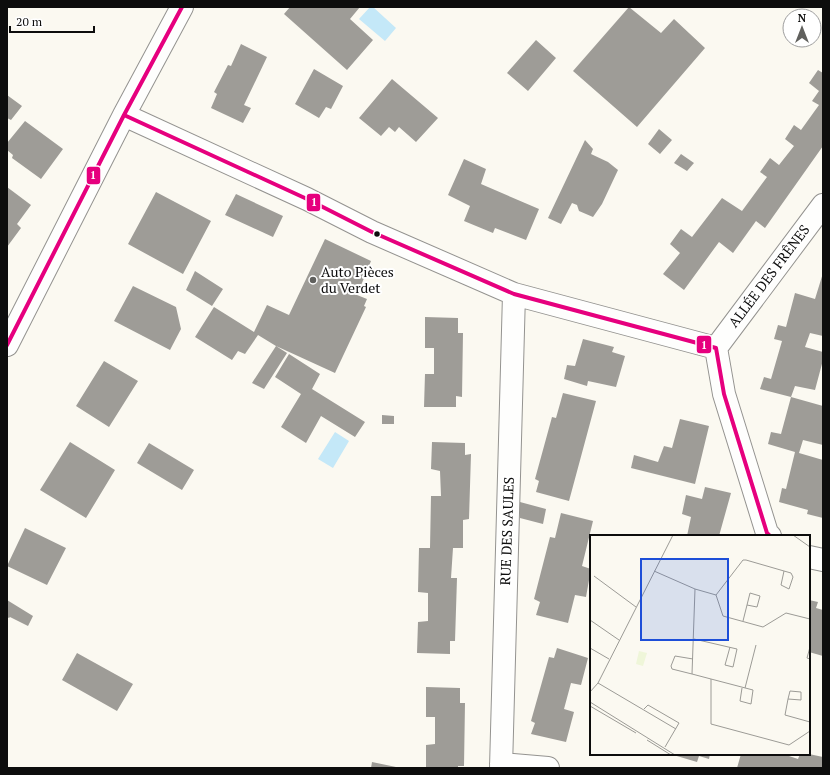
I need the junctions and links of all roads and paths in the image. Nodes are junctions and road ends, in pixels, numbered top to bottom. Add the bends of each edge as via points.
1 (182, 7) edge
2 (124, 115) junction
3 (823, 205) edge
4 (514, 294) junction
5 (7, 345) edge
6 (716, 348) junction
7 (769, 535) edge
8 (810, 557) edge
9 (823, 560) edge
10 (501, 766) edge
11 (548, 768) edge

1 - 2 street
2 - 4 street via 372,232
2 - 5 street
3 - 6 street, ALLÉE DES FRÊNES
4 - 6 street
4 - 10 street, RUE DES SAULES
6 - 7 street via 724,394
8 - 9 street
10 - 11 street

